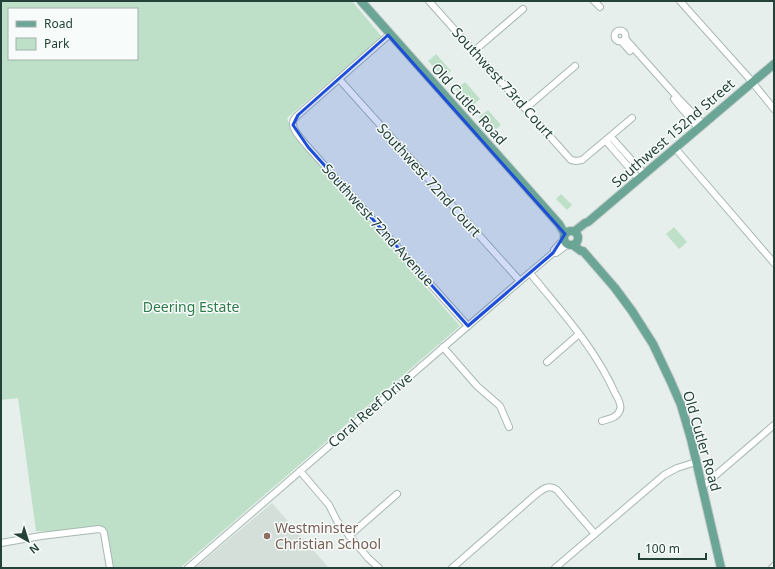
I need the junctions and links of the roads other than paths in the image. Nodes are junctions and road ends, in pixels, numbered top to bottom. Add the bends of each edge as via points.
1 (361, 1) edge
2 (429, 1) edge
3 (594, 1) edge
4 (680, 1) edge
5 (600, 7) dead end
6 (523, 9) dead end
7 (390, 34) junction
8 (624, 40) dead end
9 (474, 51) junction
10 (774, 64) edge
11 (575, 66) dead end
12 (339, 79) junction
13 (752, 82) junction
14 (526, 108) junction
15 (774, 109) edge
16 (632, 118) dead end
17 (701, 126) junction
18 (609, 139) junction
19 (675, 148) junction
20 (642, 177) junction
21 (571, 237) junction
22 (774, 263) edge
23 (530, 273) junction
24 (520, 281) junction
25 (468, 326) junction
26 (580, 334) junction
27 (443, 347) junction
28 (547, 362) dead end
29 (602, 422) dead end
30 (774, 425) edge
31 (508, 427) dead end
32 (696, 462) junction
33 (300, 471) junction
34 (702, 487) junction
35 (397, 494) dead end
36 (595, 534) junction
37 (349, 536) junction
38 (1, 544) edge
39 (774, 566) edge
40 (110, 568) edge
41 (188, 568) edge
42 (379, 568) edge
43 (452, 568) edge
44 (555, 568) edge
45 (721, 568) edge
46 (772, 568) edge

1 - 7 main road, Old Cutler Road
2 - 9 street, Southwest 73rd Court
3 - 5 street
4 - 13 street
6 - 9 street
7 - 12 street
7 - 21 main road, Old Cutler Road
8 - 17 street
9 - 14 street, Southwest 73rd Court
10 - 13 main road, Southwest 152nd Street
11 - 14 street
12 - 24 street, Southwest 72nd Court
12 - 25 street, Southwest 72nd Avenue via 293,120 296,132
13 - 15 street
13 - 17 main road, Southwest 152nd Street
14 - 18 street, Southwest 73rd Court via 574,161 586,158
16 - 18 street
17 - 19 main road, Southwest 152nd Street
18 - 20 street
19 - 20 main road, Southwest 152nd Street
19 - 22 street
20 - 21 main road, Southwest 152nd Street
21 - 23 street, Coral Reef Drive
21 - 32 main road, Old Cutler Road via 580,244 583,252 628,306 659,355 681,406
23 - 24 street, Coral Reef Drive
23 - 26 street
24 - 25 street, Coral Reef Drive
25 - 27 street, Coral Reef Drive
26 - 28 street
26 - 29 street via 599,363 620,405 620,411 616,416
27 - 31 street via 478,387 500,406
27 - 33 street, Coral Reef Drive
30 - 34 street
32 - 34 main road, Old Cutler Road
32 - 36 street via 665,473
33 - 37 street via 330,506
33 - 41 street, Coral Reef Drive
34 - 45 main road, Old Cutler Road
35 - 37 street
36 - 43 street via 560,492 547,487
36 - 44 street
37 - 42 street
38 - 40 street via 42,536 102,530
39 - 46 street

